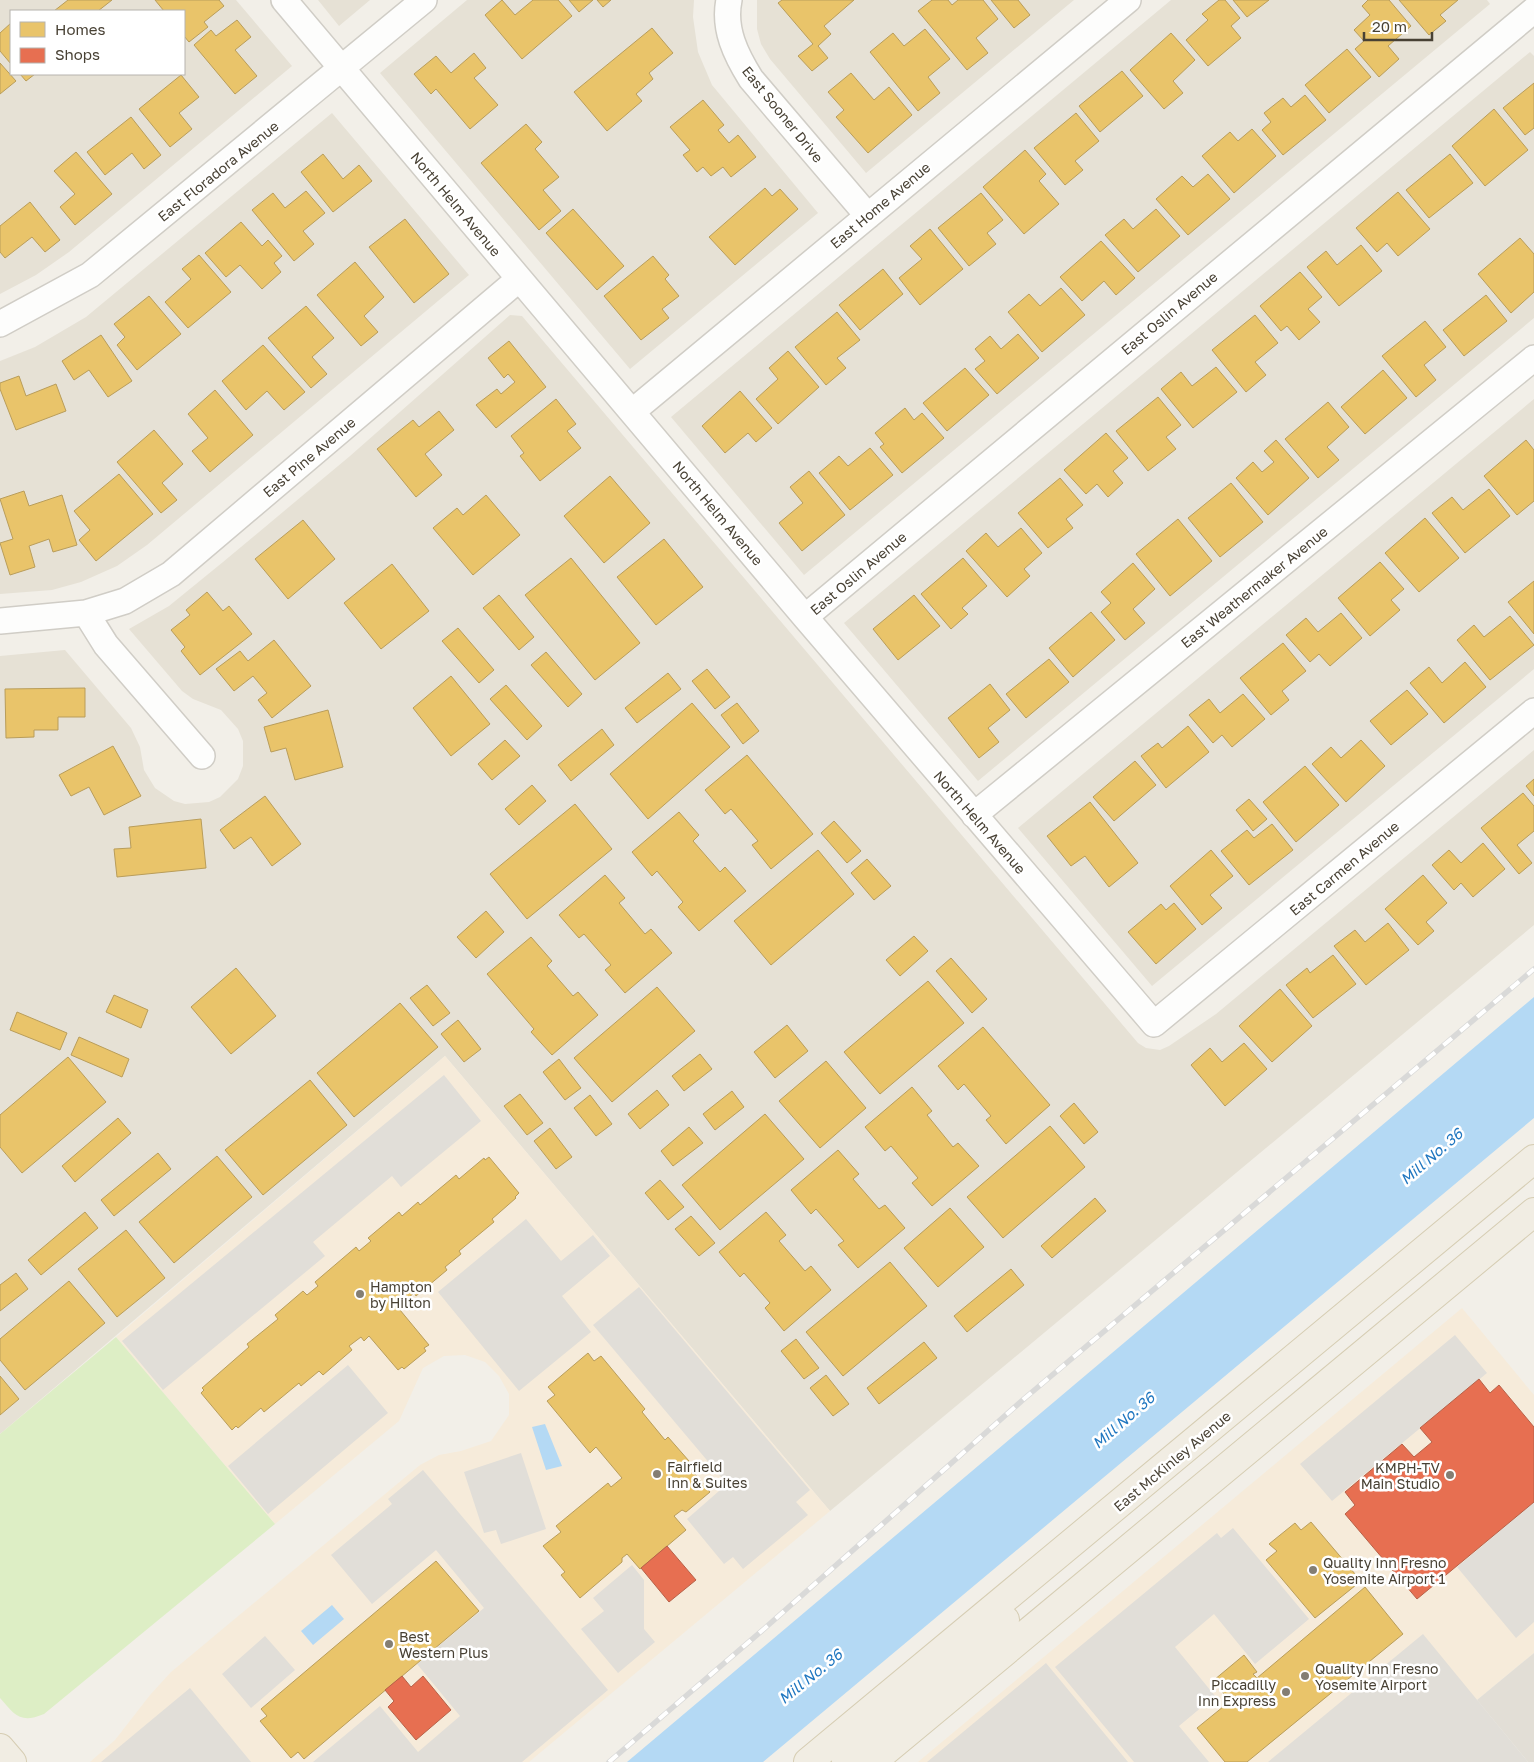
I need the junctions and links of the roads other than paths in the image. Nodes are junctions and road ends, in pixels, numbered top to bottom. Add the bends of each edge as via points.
1 (284, 0) edge
2 (424, 0) edge
3 (729, 0) edge
4 (1128, 0) edge
5 (1534, 10) edge
6 (342, 70) junction
7 (868, 216) junction
8 (519, 278) junction
9 (0, 324) edge
10 (1534, 358) edge
11 (633, 412) junction
12 (86, 612) junction
13 (805, 617) junction
14 (0, 621) edge
15 (1534, 711) edge
16 (202, 756) dead end
17 (974, 815) junction
18 (1154, 1024) joint
19 (1534, 1159) edge
20 (1534, 1212) edge
21 (1066, 1549) junction
22 (0, 1748) edge
23 (12, 1762) edge
24 (808, 1762) edge
25 (846, 1762) edge
26 (872, 1762) edge

1 - 6 street, North Helm Avenue
2 - 6 street, East Floradora Avenue
3 - 7 street, East Sooner Drive via 730,35 738,58 751,79
4 - 7 street, East Home Avenue
5 - 13 street, East Oslin Avenue
6 - 8 street, North Helm Avenue
6 - 9 street, East Floradora Avenue via 90,275
7 - 11 street, East Home Avenue
8 - 11 street, North Helm Avenue
8 - 12 street, East Pine Avenue via 171,574 125,600
10 - 17 street, East Weathermaker Avenue
11 - 13 street, North Helm Avenue
12 - 14 street, East Pine Avenue
12 - 16 street via 106,645
13 - 17 street, North Helm Avenue
15 - 18 street, East Carmen Avenue
17 - 18 street, North Helm Avenue
19 - 21 main road, East McKinley Avenue
20 - 26 main road
21 - 24 main road, East McKinley Avenue
21 - 25 main road via 993,1634 858,1748
22 - 23 main road

